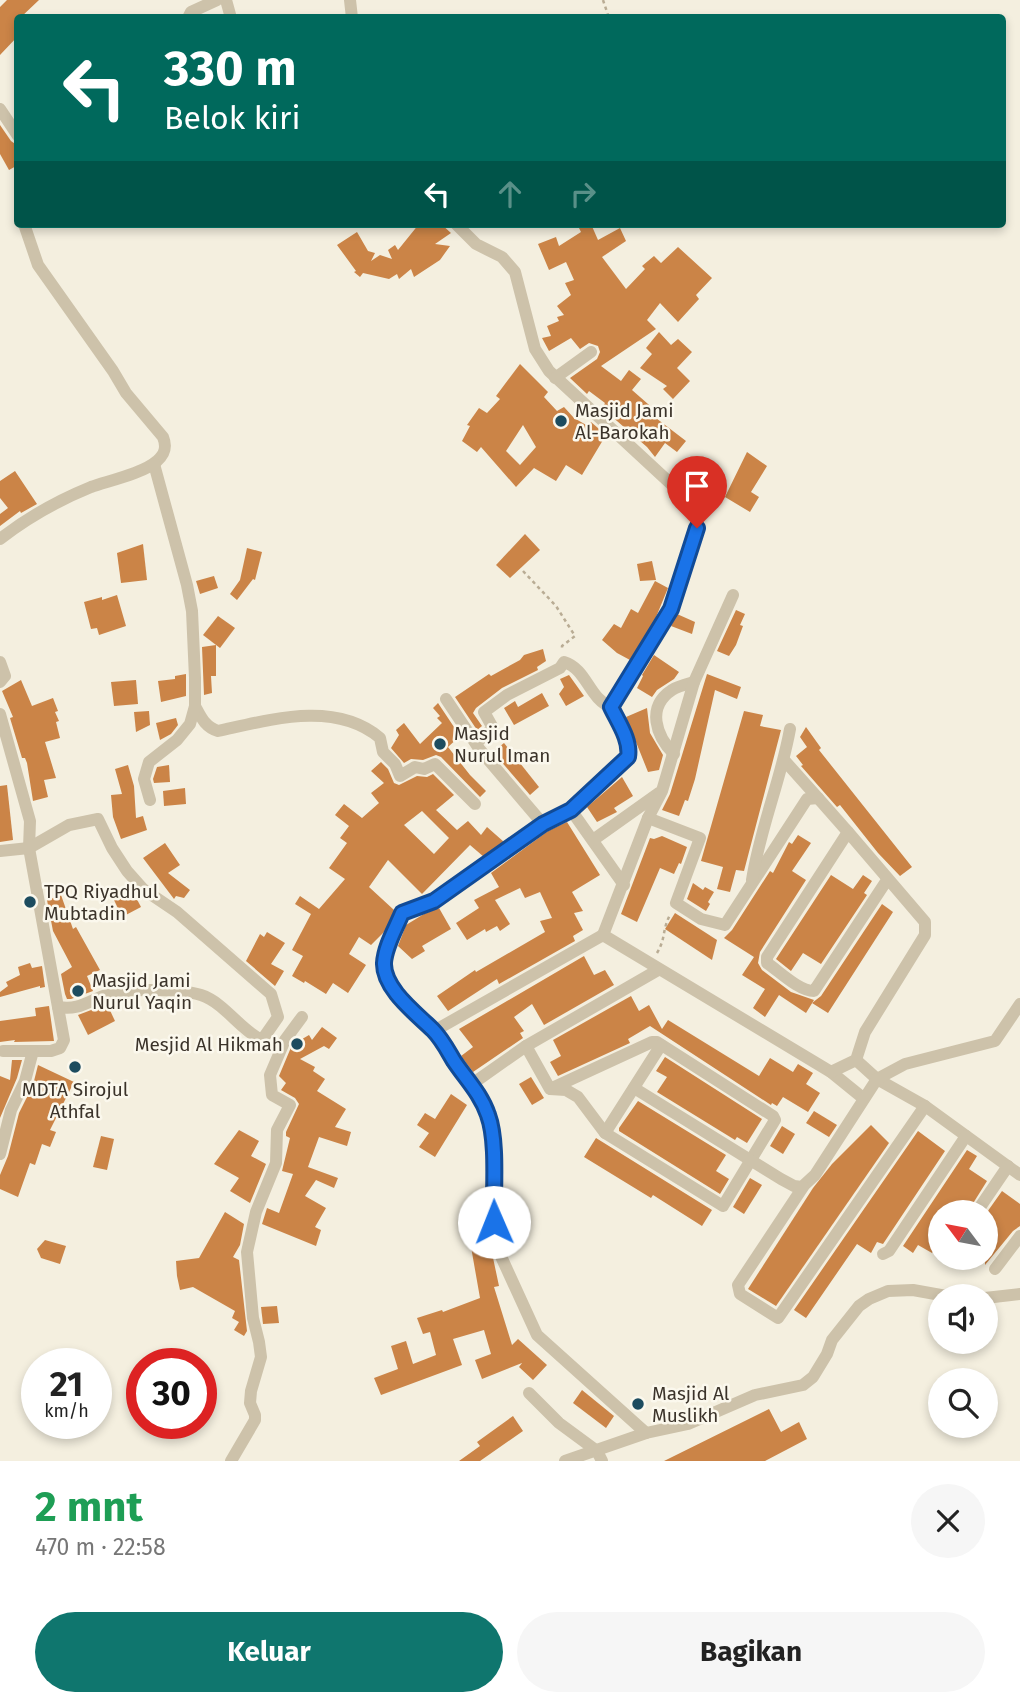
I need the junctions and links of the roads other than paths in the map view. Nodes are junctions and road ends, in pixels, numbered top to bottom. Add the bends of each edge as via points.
1 (217, 0) edge
2 (190, 14) edge
3 (0, 109) edge
4 (14, 130) edge
5 (25, 228) edge
6 (460, 228) edge
7 (591, 352) dead end
8 (555, 378) junction
9 (155, 464) junction
10 (0, 539) edge
11 (733, 595) dead end
12 (0, 662) edge
13 (0, 682) edge
14 (694, 682) junction
15 (446, 699) dead end
16 (195, 706) junction
17 (611, 707) junction
18 (0, 714) edge
19 (790, 729) dead end
20 (476, 743) junction
21 (674, 754) junction
22 (784, 760) junction
23 (662, 791) junction
24 (818, 798) junction
25 (150, 800) dead end
26 (475, 804) dead end
27 (571, 810) junction
28 (648, 818) junction
29 (543, 824) junction
30 (848, 832) junction
31 (593, 840) junction
32 (29, 848) junction
33 (0, 851) edge
34 (887, 880) junction
35 (624, 885) junction
36 (751, 887) junction
37 (603, 935) junction
38 (659, 970) junction
39 (1020, 1004) edge
40 (58, 1007) junction
41 (302, 1017) dead end
42 (434, 1031) junction
43 (660, 1045) junction
44 (526, 1046) junction
45 (3, 1051) dead end
46 (33, 1051) junction
47 (856, 1060) junction
48 (831, 1072) junction
49 (877, 1079) junction
50 (472, 1084) junction
51 (634, 1088) junction
52 (550, 1089) junction
53 (863, 1098) junction
54 (925, 1106) junction
55 (605, 1133) junction
56 (966, 1136) junction
57 (0, 1154) edge
58 (751, 1161) junction
59 (1008, 1166) junction
60 (1020, 1175) edge
61 (803, 1187) junction
62 (984, 1200) edge
63 (1020, 1236) edge
64 (883, 1254) dead end
65 (998, 1265) edge
66 (928, 1293) edge
67 (1020, 1294) edge
68 (998, 1297) edge
69 (529, 1393) dead end
70 (646, 1433) junction
71 (599, 1456) edge
72 (232, 1461) edge
73 (565, 1461) edge

1 - 2 street
3 - 4 street
5 - 9 street via 38,265 126,393 163,437 164,454
6 - 8 street via 476,244 508,261 515,272 535,349
7 - 8 street
8 - 17 street via 683,495 697,518 694,543 671,609
9 - 10 street via 76,494
9 - 16 street via 191,611
11 - 14 street
12 - 13 street via 5,676
14 - 21 street
14 - 21 street via 671,690 655,717 659,734
15 - 20 street
16 - 25 street via 190,724 177,740 149,762 144,779
16 - 26 street via 209,728 218,731 295,715 363,727 380,738 383,752 400,776 415,767 435,764
17 - 20 street via 602,704 578,669 564,662 484,712 493,728
17 - 27 street via 626,736 628,757
18 - 32 street via 30,821
19 - 22 street
20 - 29 street
21 - 23 street
22 - 24 street
22 - 36 street via 755,857
23 - 28 street
23 - 31 street
24 - 30 street
24 - 36 street via 807,799
27 - 29 street
27 - 31 street
28 - 35 street
28 - 36 street via 700,838 676,902 701,919 725,925
29 - 42 street via 434,901 402,913 384,964 391,986
30 - 34 street
30 - 34 street via 767,963 814,991
31 - 35 street
32 - 33 street
32 - 40 street
32 - 40 street via 69,825 100,820 127,871 271,994 278,1017 262,1040 211,1000 196,994 170,990 110,993 72,1009
34 - 47 street via 925,922 925,934 865,1032
35 - 37 street
37 - 38 street
37 - 42 street
38 - 44 street
38 - 48 street
39 - 49 street via 995,1041 905,1063
40 - 46 street via 64,1044 51,1051
41 - 72 street via 285,1040 270,1075 272,1095 290,1105 277,1130 276,1163 256,1212 247,1252 261,1357 251,1391 254,1420
42 - 50 street
43 - 51 street
43 - 52 street via 652,1042
43 - 58 street via 774,1116
44 - 50 street
44 - 52 street
45 - 46 street
46 - 57 street
47 - 48 street
47 - 49 street
48 - 53 street
49 - 53 street
49 - 54 street
50 - 70 street via 489,1117 499,1252 537,1335
51 - 55 street
51 - 58 street
52 - 55 street via 578,1097
53 - 61 street
54 - 56 street
54 - 61 street via 778,1318 740,1294 738,1285
55 - 58 street via 723,1206
56 - 59 street
56 - 64 street
58 - 61 street
59 - 60 street
59 - 62 street
63 - 65 street
66 - 70 street via 888,1291 859,1306 832,1340 813,1377 803,1385 755,1395 688,1423
67 - 68 street
69 - 71 street
70 - 71 street
71 - 73 street

